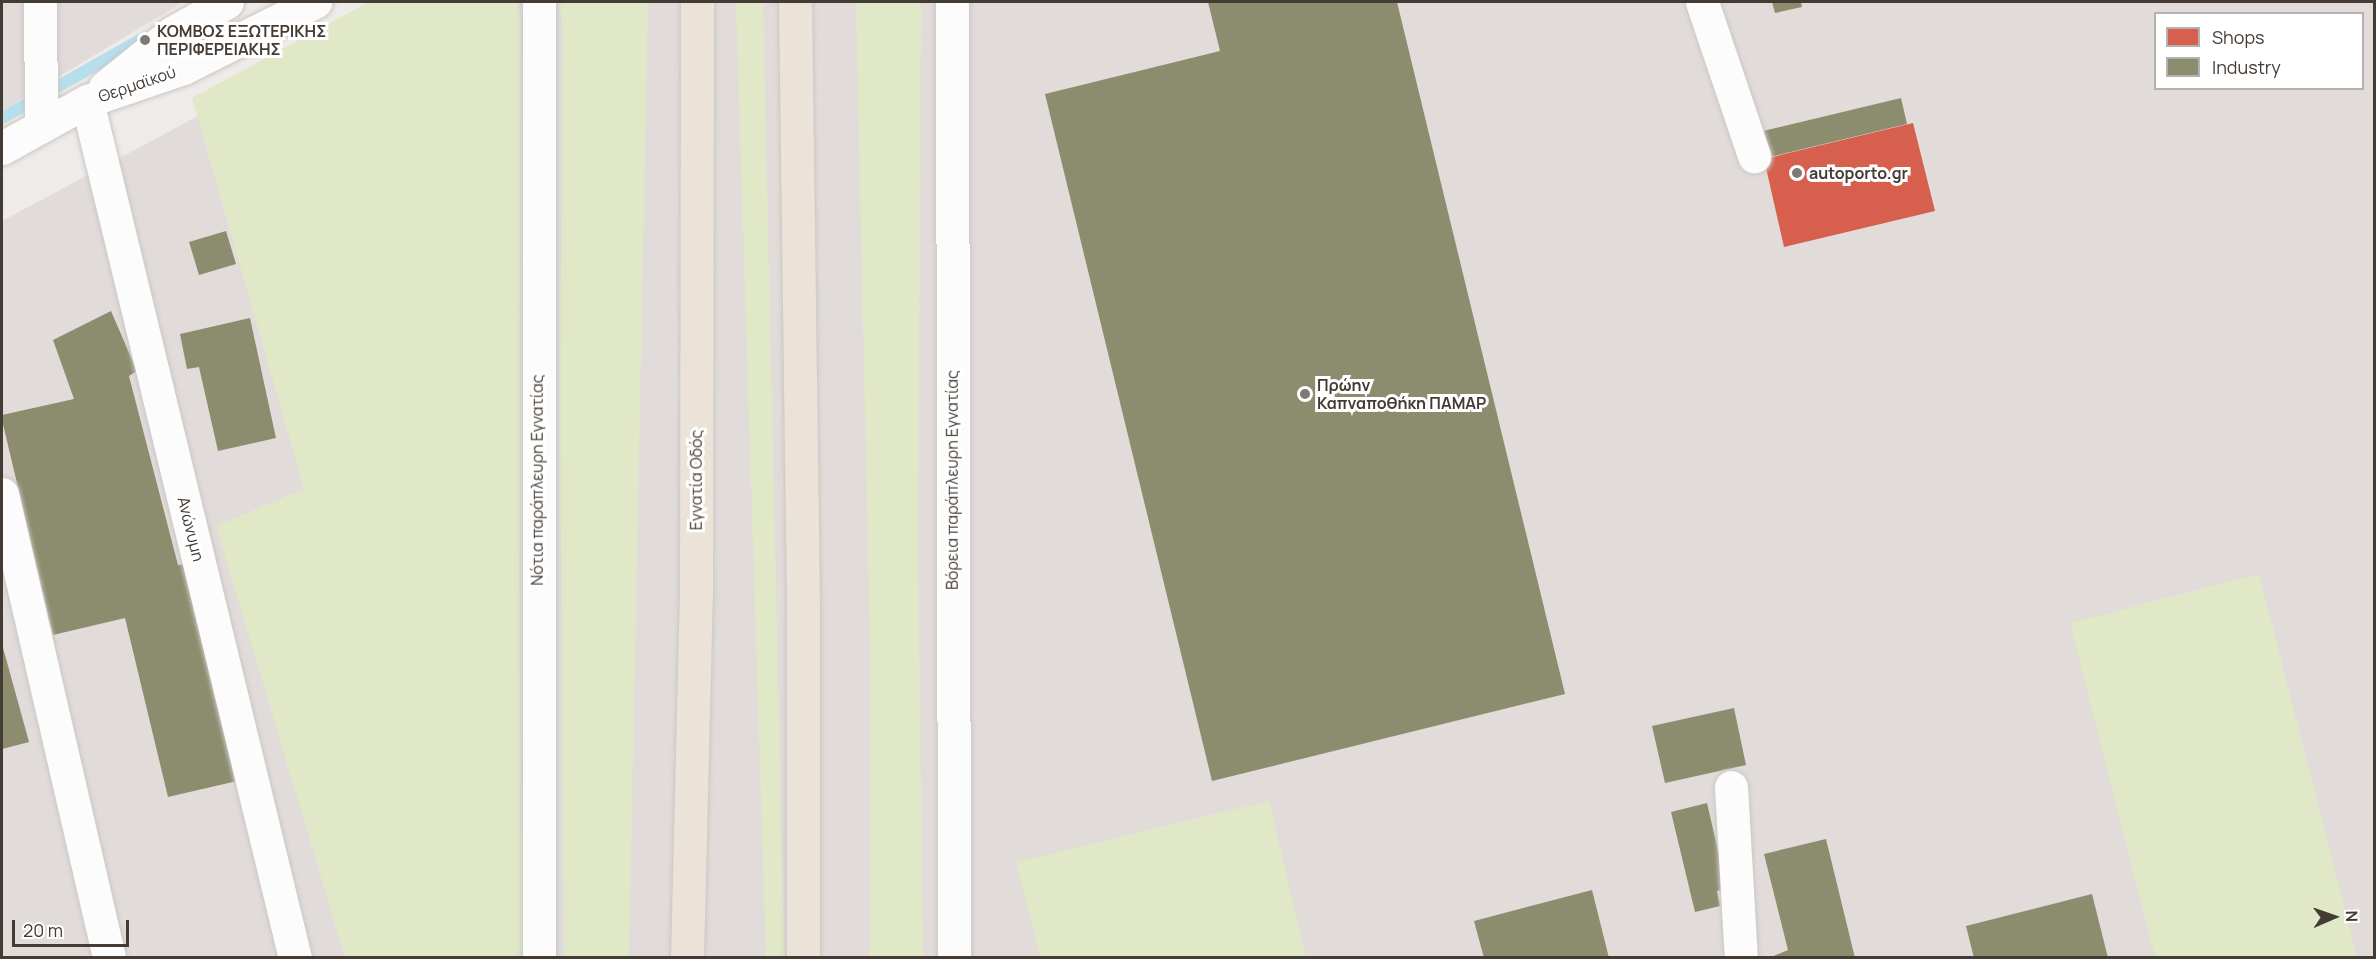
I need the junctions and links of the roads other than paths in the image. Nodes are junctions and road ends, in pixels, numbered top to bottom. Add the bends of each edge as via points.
1 (40, 2) edge
2 (227, 2) edge
3 (315, 2) edge
4 (539, 2) edge
5 (697, 2) edge
6 (795, 2) edge
7 (952, 2) edge
8 (1702, 2) edge
9 (87, 101) junction
10 (41, 126) junction
11 (2, 148) edge
12 (1754, 156) dead end
13 (2, 494) edge
14 (1731, 787) dead end
15 (109, 957) edge
16 (295, 957) edge
17 (539, 957) edge
18 (687, 957) edge
19 (803, 957) edge
20 (954, 957) edge
21 (1741, 957) edge

1 - 10 street
2 - 9 street, Θερμαϊκού via 172,33
3 - 9 street, Θερμαϊκού via 183,68
4 - 17 street, Νότια παράπλευρη Εγνατίας
5 - 18 highway, Εγνατία Οδός via 696,596
6 - 19 highway
7 - 20 street, Βόρεια παράπλευρη Εγνατίας
8 - 12 street
9 - 10 street, Θερμαϊκού
9 - 16 street, Ανώνυμη
10 - 11 street, Θερμαϊκού
13 - 15 street
14 - 21 street

